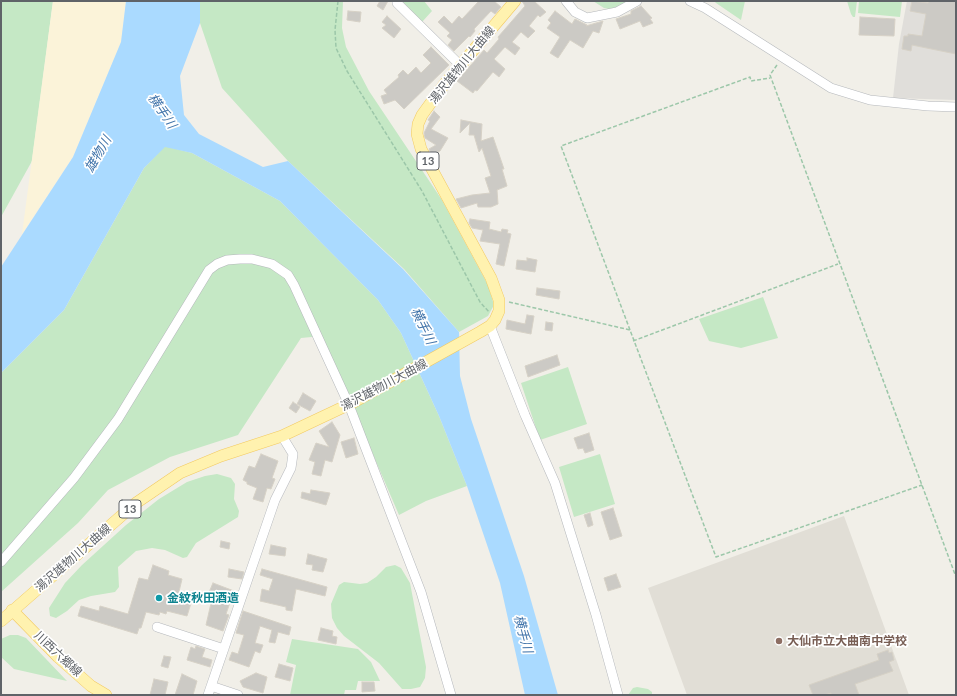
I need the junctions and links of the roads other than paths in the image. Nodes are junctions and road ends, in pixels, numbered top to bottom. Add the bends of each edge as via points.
1 (397, 1) edge
2 (515, 1) edge
3 (566, 1) edge
4 (637, 1) edge
5 (690, 1) edge
6 (704, 4) edge
7 (460, 66) junction
8 (956, 107) edge
9 (488, 326) junction
10 (351, 404) junction
11 (282, 436) junction
12 (1, 562) edge
13 (12, 610) junction
14 (1, 621) edge
15 (157, 627) dead end
16 (224, 649) junction
17 (211, 686) junction
18 (106, 695) edge
19 (208, 695) edge
20 (238, 695) edge
21 (451, 695) edge
22 (618, 695) edge

1 - 7 street
2 - 7 main road, 湯沢雄物川大曲線 / 13
3 - 4 street via 579,15 592,18 617,12
5 - 6 street
6 - 8 street via 830,88 870,100
7 - 9 main road, 湯沢雄物川大曲線 / 13 via 422,115 417,134 421,149 491,278 499,300 499,311
9 - 10 main road, 湯沢雄物川大曲線 / 13
9 - 22 street via 555,483
10 - 11 main road, 湯沢雄物川大曲線 / 13
10 - 12 street via 288,275 272,264 252,259 227,260 217,264 210,270 185,308 118,419 74,478
10 - 21 street via 421,592
11 - 13 main road, 湯沢雄物川大曲線 / 13 via 180,473 136,503
11 - 16 street via 293,454 291,468 275,500
13 - 14 main road, 湯沢雄物川大曲線 / 13
13 - 18 main road, 川西六郷線 via 58,657
15 - 16 street
16 - 17 street
17 - 19 street
17 - 20 street

